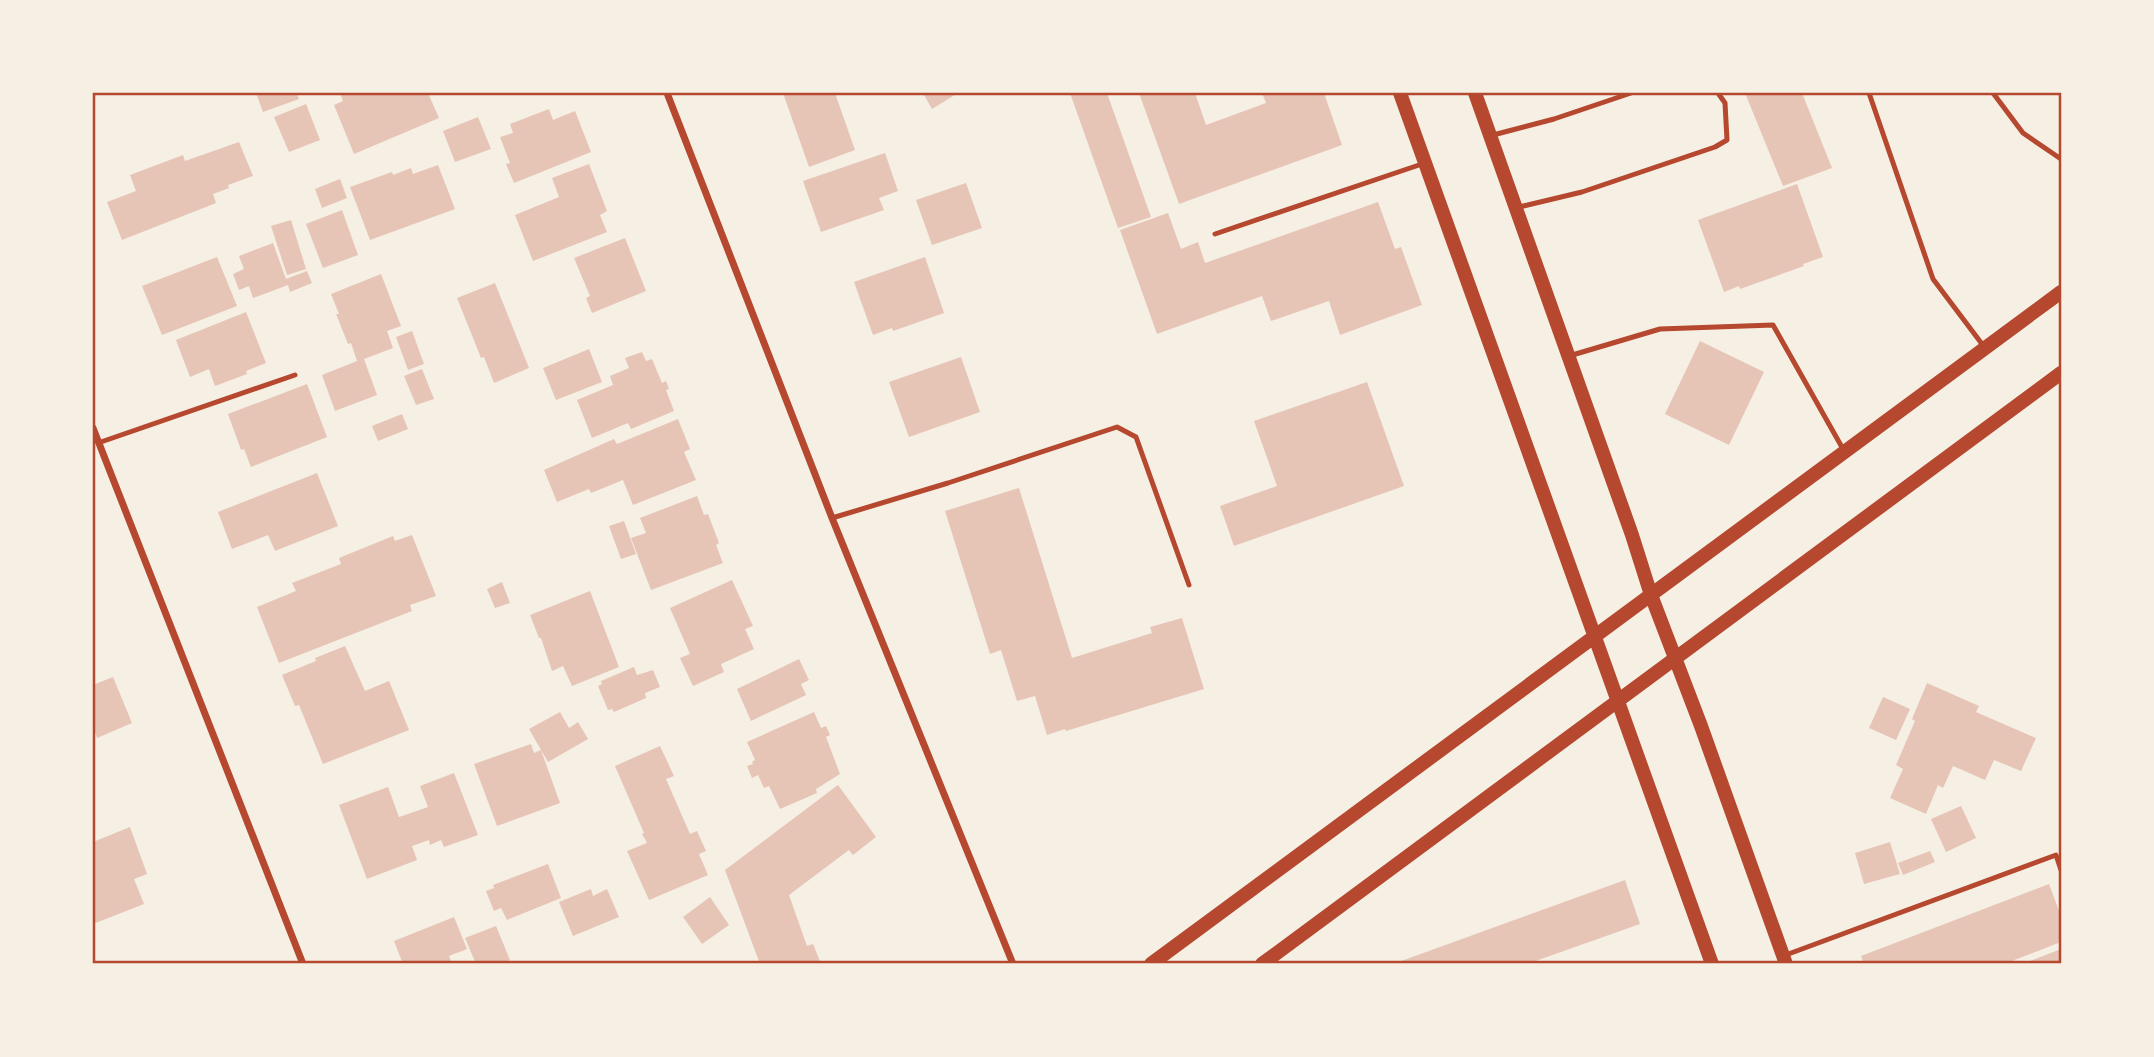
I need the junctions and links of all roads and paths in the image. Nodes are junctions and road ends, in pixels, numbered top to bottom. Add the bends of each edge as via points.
1 (667, 93) edge
2 (1400, 93) edge
3 (1475, 93) edge
4 (1631, 93) edge
5 (1718, 93) edge
6 (1869, 93) edge
7 (1993, 93) edge
8 (1490, 136) junction
9 (2061, 159) edge
10 (1425, 163) junction
11 (1516, 208) junction
12 (1215, 234) dead end
13 (2061, 292) edge
14 (1985, 348) junction
15 (1569, 356) junction
16 (2061, 373) edge
17 (295, 375) dead end
18 (93, 428) edge
19 (99, 443) junction
20 (1845, 452) junction
21 (832, 518) junction
22 (1189, 585) dead end
23 (1651, 595) junction
24 (1594, 637) junction
25 (1675, 658) junction
26 (1618, 701) junction
27 (2061, 870) edge
28 (1785, 960) edge
29 (303, 964) edge
30 (1013, 964) edge
31 (1151, 964) edge
32 (1262, 964) edge
33 (1712, 964) edge

1 - 21 street
2 - 10 main road
3 - 8 main road
4 - 8 lane
5 - 11 lane via 1725,103 1727,140 1715,148 1582,192
6 - 14 lane via 1933,279
7 - 9 lane via 2023,133
8 - 11 main road
10 - 12 lane
10 - 24 main road
11 - 15 main road
13 - 14 main road
14 - 20 main road
15 - 20 lane via 1660,329 1773,325
15 - 23 main road
16 - 25 main road
17 - 19 lane
18 - 19 street
19 - 29 street
20 - 23 main road
21 - 22 lane via 1117,427 1136,437
21 - 30 street
23 - 24 main road
23 - 25 main road
24 - 26 main road
24 - 31 main road
25 - 26 main road
25 - 28 main road
26 - 32 main road
26 - 33 main road
27 - 28 lane via 2056,855

